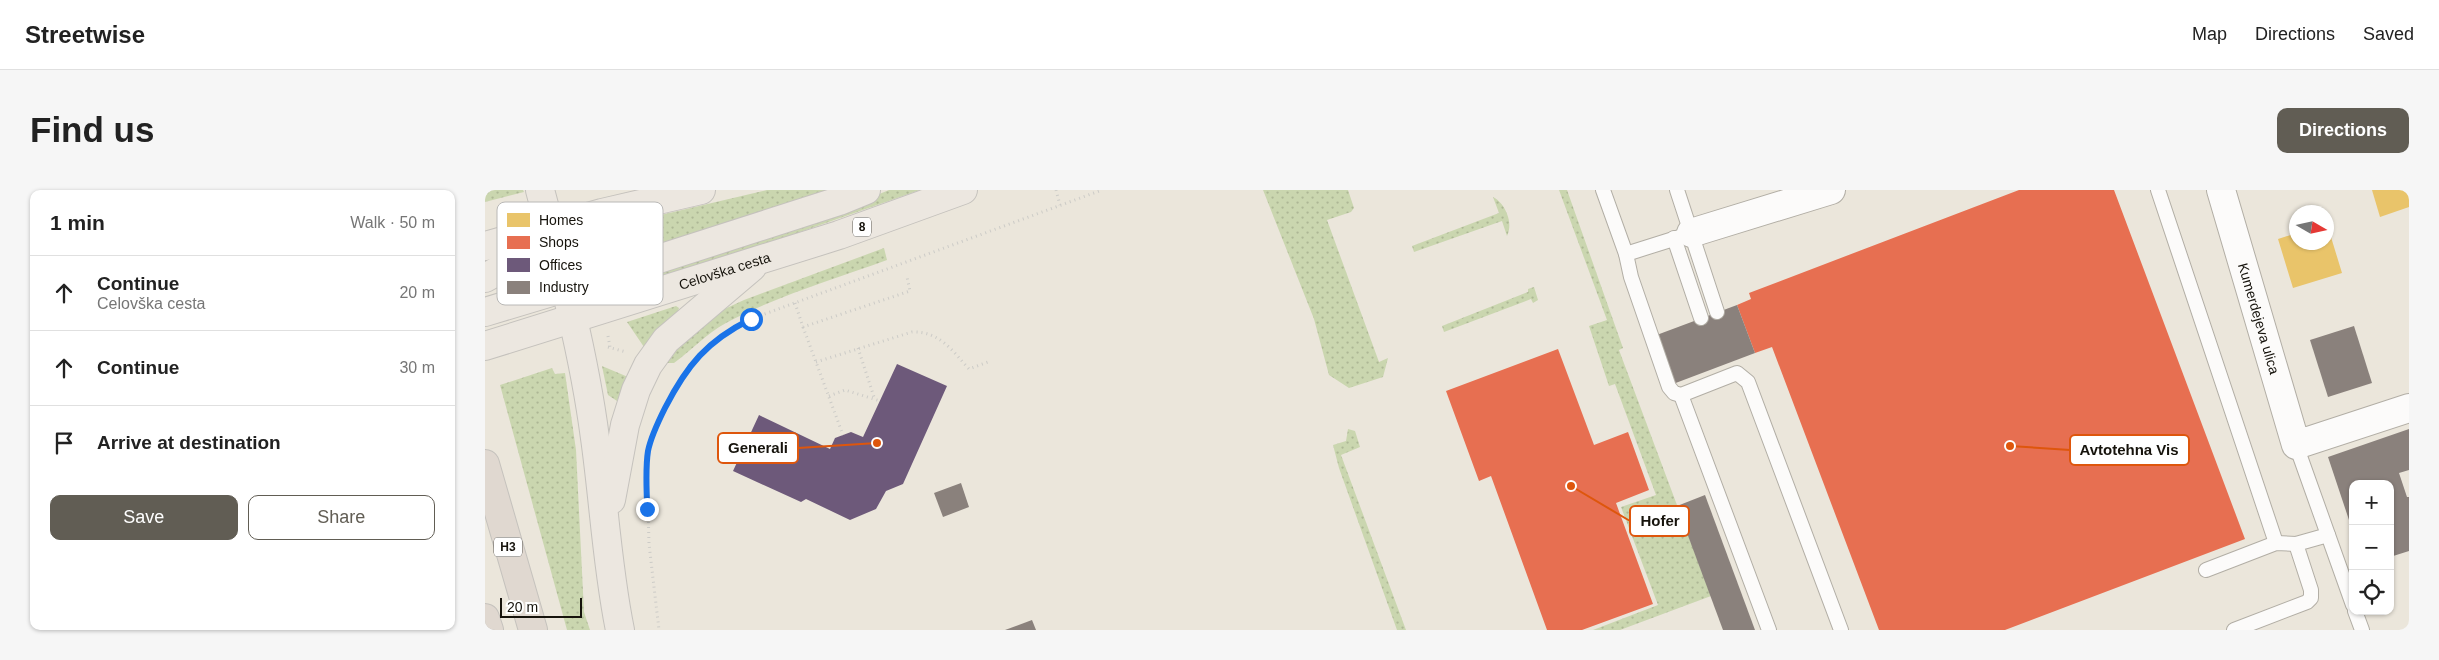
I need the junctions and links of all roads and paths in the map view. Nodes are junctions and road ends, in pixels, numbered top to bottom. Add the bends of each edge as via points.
1 (866, 190) edge
2 (963, 190) edge
3 (1056, 190) edge
4 (1102, 190) edge
5 (1603, 190) edge
6 (1677, 190) edge
7 (1831, 190) edge
8 (2158, 190) edge
9 (2221, 190) edge
10 (690, 191) edge
11 (637, 202) edge
12 (1060, 205) junction
13 (1683, 236) junction
14 (497, 240) edge
15 (485, 246) edge
16 (1626, 254) junction
17 (663, 257) edge
18 (759, 261) junction
19 (497, 271) edge
20 (907, 277) dead end
21 (485, 278) edge
22 (663, 291) edge
23 (795, 303) junction
24 (508, 305) edge
25 (570, 305) edge
26 (619, 305) edge
27 (485, 312) edge
28 (1717, 312) dead end
29 (1701, 318) dead end
30 (574, 319) junction
31 (803, 327) junction
32 (485, 346) edge
33 (858, 348) junction
34 (816, 362) junction
35 (988, 362) dead end
36 (1681, 395) junction
37 (829, 396) junction
38 (874, 398) junction
39 (880, 401) dead end
40 (2409, 408) edge
41 (654, 432) dead end
42 (843, 435) dead end
43 (2296, 446) junction
44 (485, 464) edge
45 (647, 464) dead end
46 (606, 527) junction
47 (2328, 535) junction
48 (2276, 543) junction
49 (2296, 544) junction
50 (2206, 570) dead end
51 (2349, 594) edge
52 (2357, 615) edge
53 (485, 618) edge
54 (489, 630) edge
55 (533, 630) edge
56 (620, 630) edge
57 (659, 630) edge
58 (1769, 630) edge
59 (1841, 630) edge
60 (2234, 630) edge
61 (2363, 630) edge

1 - 17 main road
2 - 18 main road, Celovška cesta / 8
3 - 12 path
4 - 12 path
5 - 16 lane
6 - 13 lane
7 - 13 street
8 - 48 lane
9 - 43 street, Kumerdejeva ulica
10 - 11 main road
12 - 23 path
13 - 16 lane
13 - 28 lane
13 - 29 lane
14 - 15 main road
16 - 36 lane via 1669,388
18 - 22 main road, Celovška cesta / 8
18 - 46 main road via 666,340 648,365 625,426
19 - 21 main road
20 - 31 path via 910,290
23 - 31 path
23 - 41 path via 751,319 720,336 696,358 677,386
24 - 27 main road
25 - 30 main road
26 - 30 main road, Celovška cesta / 8
30 - 32 main road, Celovška cesta
30 - 46 main road via 595,436
31 - 34 path
33 - 34 path
33 - 35 path via 912,332 925,332 938,336 969,369
33 - 38 path
34 - 37 path
36 - 58 lane
36 - 59 lane via 1735,367 1748,382
37 - 38 path via 845,390
37 - 42 path
38 - 39 path
40 - 43 street
43 - 47 lane
44 - 55 highway, H3
45 - 57 path via 649,544
46 - 56 main road
47 - 49 lane
47 - 51 lane
48 - 49 lane
48 - 50 lane
49 - 60 lane via 2311,598
52 - 61 lane
53 - 54 highway

